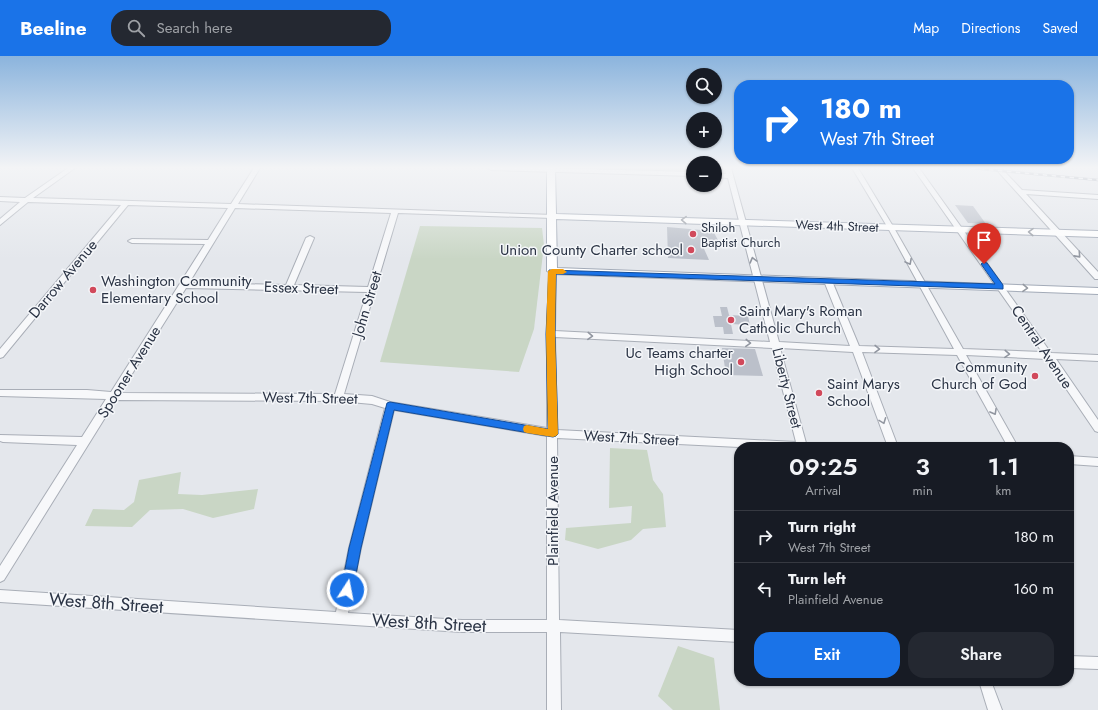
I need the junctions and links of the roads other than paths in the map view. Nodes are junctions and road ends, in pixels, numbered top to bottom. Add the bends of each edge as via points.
1 (0, 199) edge
2 (239, 199) edge
3 (552, 199) edge
4 (736, 199) edge
5 (873, 199) edge
6 (938, 199) edge
7 (1026, 199) edge
8 (26, 200) junction
9 (126, 203) junction
10 (234, 206) junction
11 (396, 212) junction
12 (552, 216) junction
13 (743, 222) junction
14 (0, 223) edge
15 (891, 228) junction
16 (960, 230) junction
17 (1058, 233) junction
18 (1098, 234) edge
19 (310, 238) dead end
20 (132, 241) dead end
21 (211, 242) junction
22 (552, 271) junction
23 (1098, 277) edge
24 (758, 279) junction
25 (828, 281) junction
26 (183, 285) junction
27 (922, 285) junction
28 (1001, 287) junction
29 (289, 288) junction
30 (371, 290) junction
31 (1098, 291) edge
32 (551, 334) junction
33 (776, 345) junction
34 (856, 349) junction
35 (960, 352) junction
36 (0, 355) edge
37 (1048, 355) junction
38 (1098, 358) edge
39 (0, 393) edge
40 (114, 396) junction
41 (340, 397) junction
42 (390, 406) junction
43 (1098, 428) edge
44 (553, 434) junction
45 (1, 438) edge
46 (84, 442) junction
47 (801, 442) edge
48 (891, 442) edge
49 (1010, 442) edge
50 (734, 443) edge
51 (1074, 460) edge
52 (1098, 462) edge
53 (0, 576) edge
54 (0, 596) edge
55 (341, 618) junction
56 (554, 626) junction
57 (734, 636) edge
58 (1074, 662) edge
59 (1098, 663) edge
60 (987, 686) edge
61 (554, 710) edge
62 (995, 710) edge

1 - 8 street, West 4th Street
2 - 10 street, Spooner Avenue
3 - 12 main road, Plainfield Avenue
4 - 13 street, Liberty Street
5 - 15 street
6 - 16 street, Central Avenue
7 - 17 street
8 - 9 street, West 4th Street
8 - 14 street
9 - 10 street, West 4th Street
9 - 36 street, Darrow Avenue
10 - 11 street, West 4th Street
10 - 21 street, Spooner Avenue
11 - 12 street, West 4th Street
11 - 30 street, John Street
13 -> 12 main road, West 4th Street
12 - 22 main road, Plainfield Avenue
13 - 15 main road, West 4th Street
24 -> 13 street, Liberty Street
15 - 16 main road, West 4th Street
15 -> 27 street
17 -> 16 main road, West 4th Street
16 - 28 street, Central Avenue
17 - 18 main road, West 4th Street
17 -> 23 street
19 - 29 street
20 - 21 street
21 - 26 street, Spooner Avenue
22 - 24 main road
22 - 32 street, Plainfield Avenue
24 - 25 main road
24 - 33 street, Liberty Street
25 - 27 main road
25 - 34 street
26 - 29 street, Essex Street
26 - 40 street, Spooner Avenue
27 - 28 main road
27 - 35 street
28 -> 31 main road
28 - 37 street, Central Avenue
29 - 30 street, Essex Street
30 - 41 street, John Street
32 -> 33 street
32 - 44 street, Plainfield Avenue
33 - 34 street
33 - 47 street, Liberty Street
34 -> 35 street
34 -> 48 street
35 -> 37 street
35 -> 49 street
37 - 38 street
37 - 43 street, Central Avenue
39 - 40 street, West 7th Street
40 - 41 street, West 7th Street
40 - 46 street, Spooner Avenue
41 - 42 street, West 7th Street via 372,400
42 - 44 street, West 7th Street
42 - 55 street via 355,548
44 - 50 street, West 7th Street
44 - 56 street, Plainfield Avenue
45 - 46 street
46 - 53 street, Spooner Avenue
51 - 52 street
54 - 55 street, West 8th Street
55 - 56 street, West 8th Street via 462,626
56 - 57 street, West 8th Street
56 - 61 street, Plainfield Avenue
58 - 59 street
60 - 62 street

